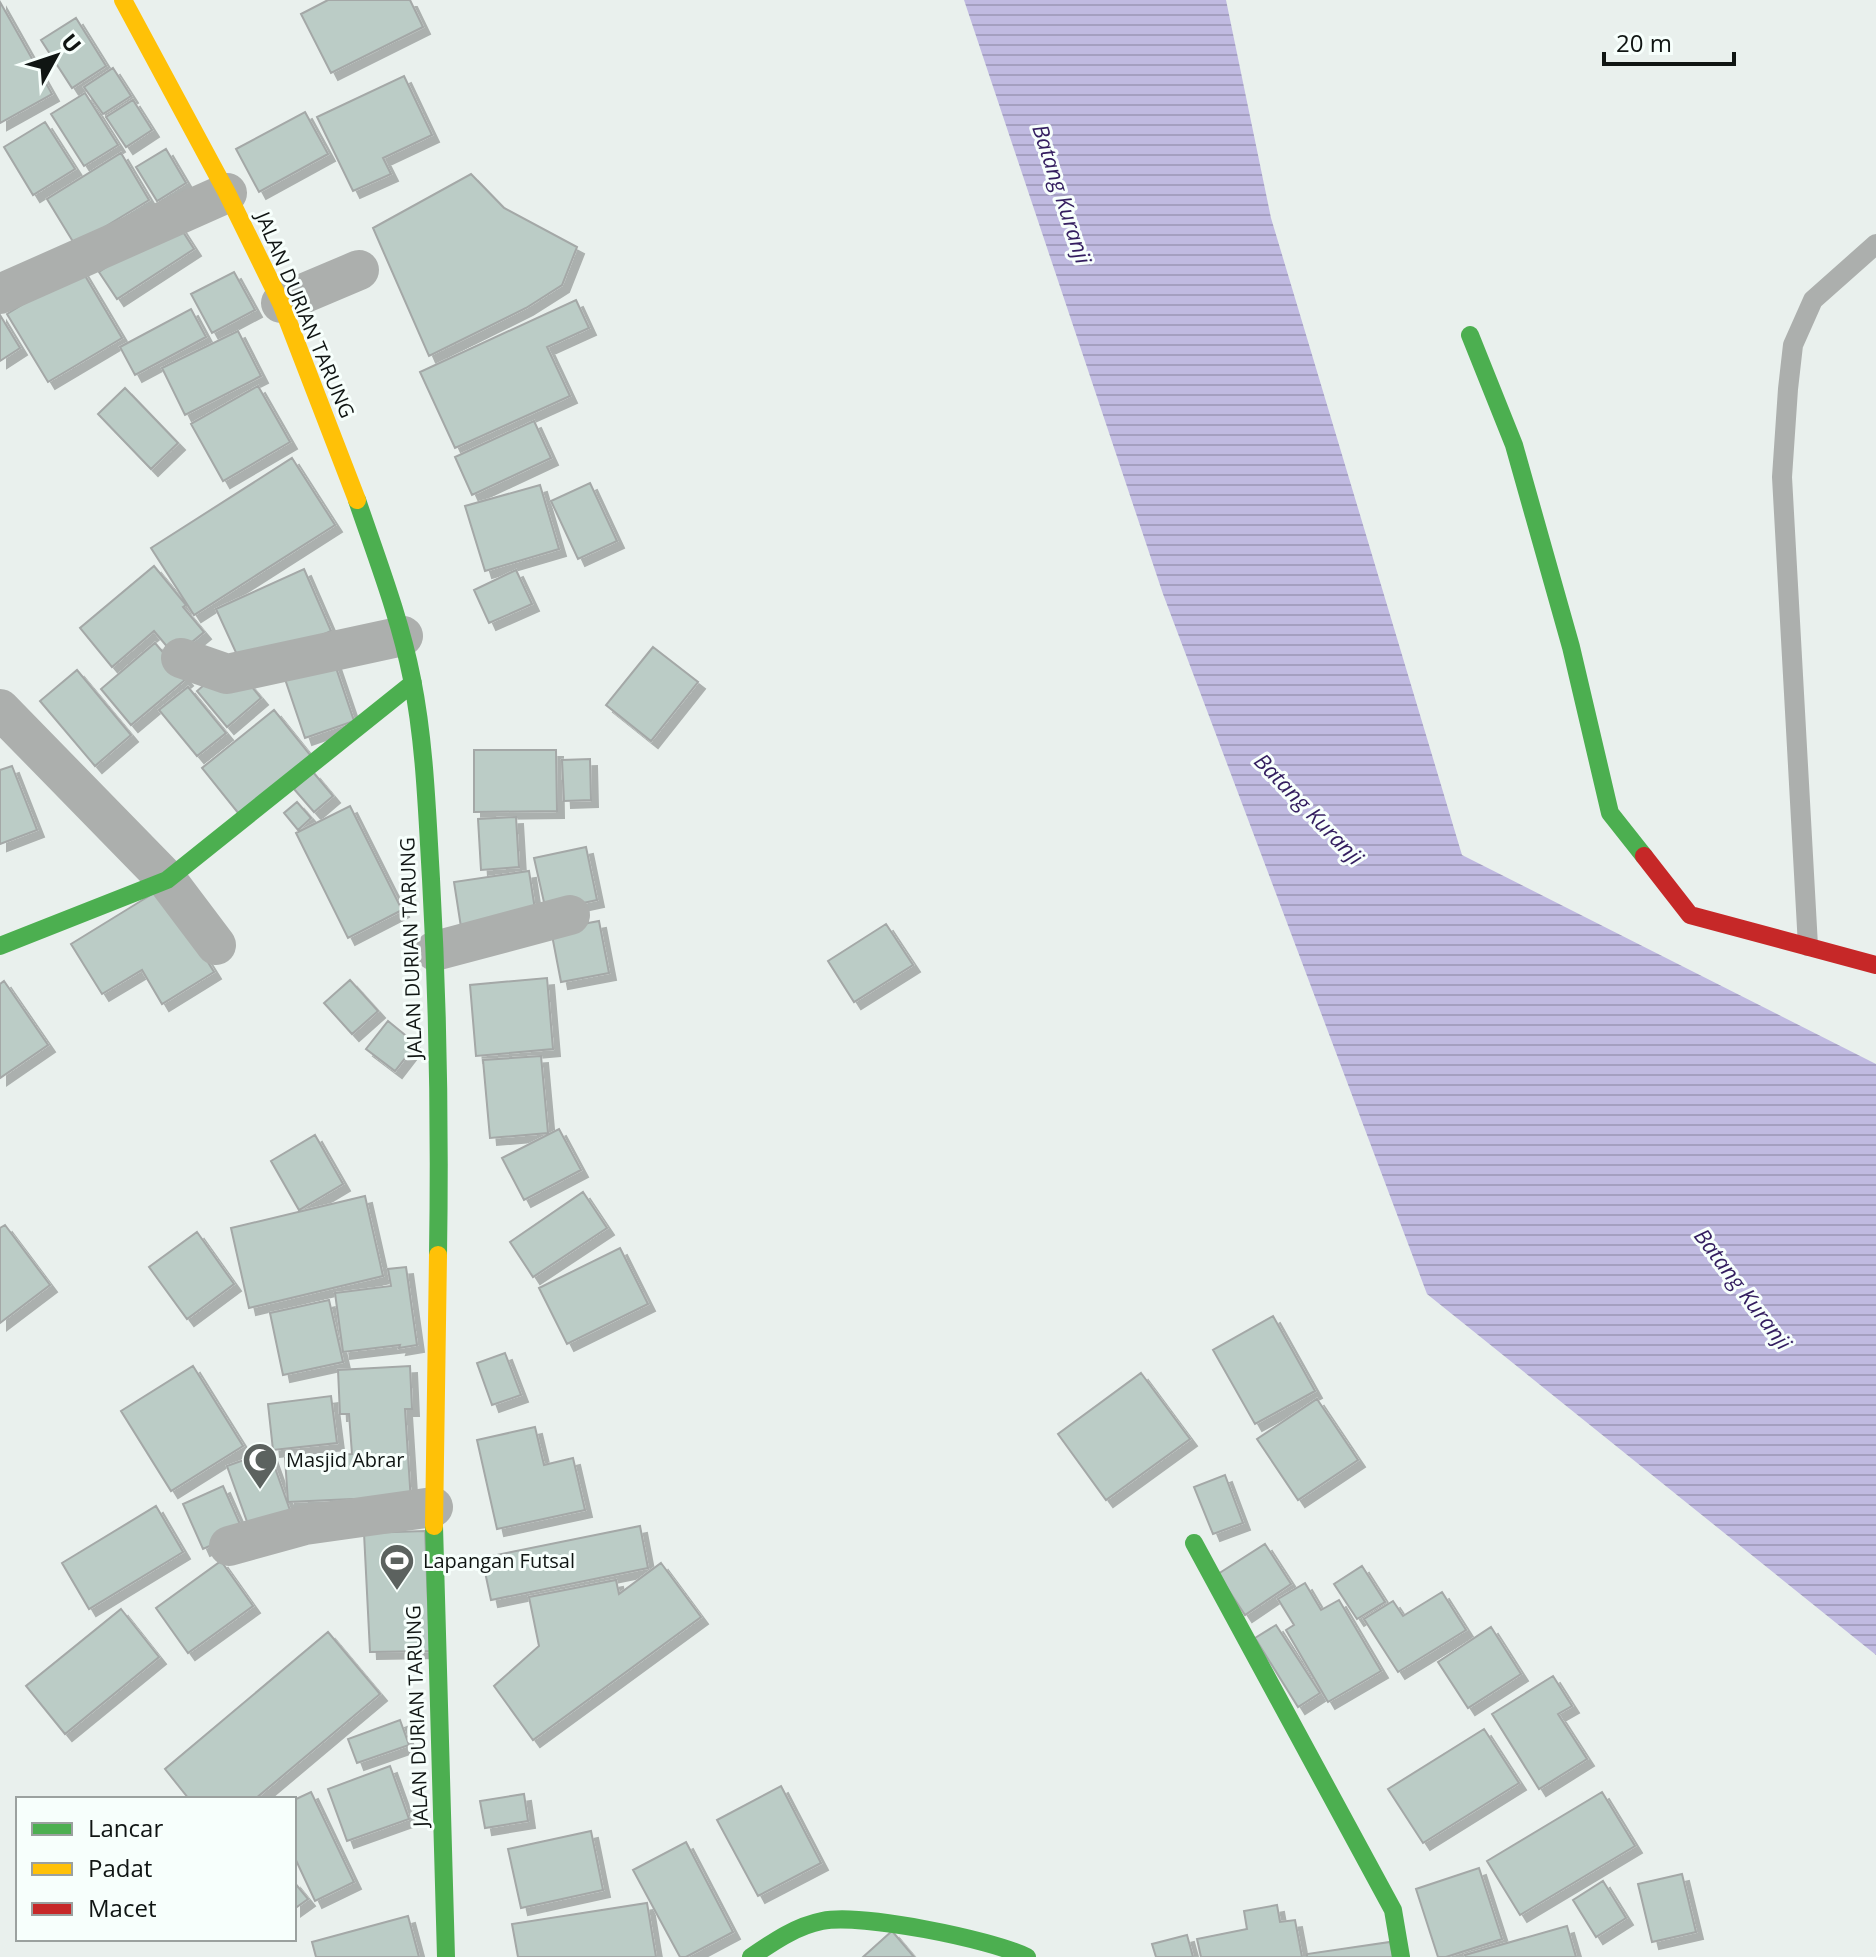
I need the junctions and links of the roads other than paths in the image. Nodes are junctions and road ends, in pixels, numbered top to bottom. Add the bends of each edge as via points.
1 (123, 0) edge
2 (227, 193) junction
3 (1876, 244) edge
4 (359, 270) dead end
5 (0, 294) edge
6 (281, 303) junction
7 (1470, 335) dead end
8 (403, 636) junction
9 (181, 658) dead end
10 (413, 683) junction
11 (0, 709) edge
12 (167, 880) junction
13 (570, 915) dead end
14 (216, 945) dead end
15 (0, 946) edge
16 (1808, 946) junction
17 (435, 951) junction
18 (1876, 965) edge
19 (433, 1507) junction
20 (1194, 1543) dead end
21 (229, 1546) dead end
22 (446, 1957) edge
23 (751, 1957) edge
24 (1027, 1957) edge
25 (1401, 1957) edge

1 - 2 street, JALAN DURIAN TARUNG
2 - 5 street
2 - 6 street, JALAN DURIAN TARUNG
3 - 16 lane via 1813,300 1793,345 1788,389 1782,477
4 - 6 street
6 - 8 street, JALAN DURIAN TARUNG via 344,462
7 - 16 street via 1514,445 1571,647 1610,813 1690,915
8 - 9 street via 227,674
8 - 10 street, JALAN DURIAN TARUNG
10 - 12 street
10 - 17 street, JALAN DURIAN TARUNG
11 - 12 street
12 - 14 street
12 - 15 street
13 - 17 street
16 - 18 street
17 - 19 street, JALAN DURIAN TARUNG via 439,1176
19 - 21 street via 305,1525
19 - 22 street, JALAN DURIAN TARUNG
20 - 25 street via 1393,1910
23 - 24 street via 778,1938 833,1919 969,1938

